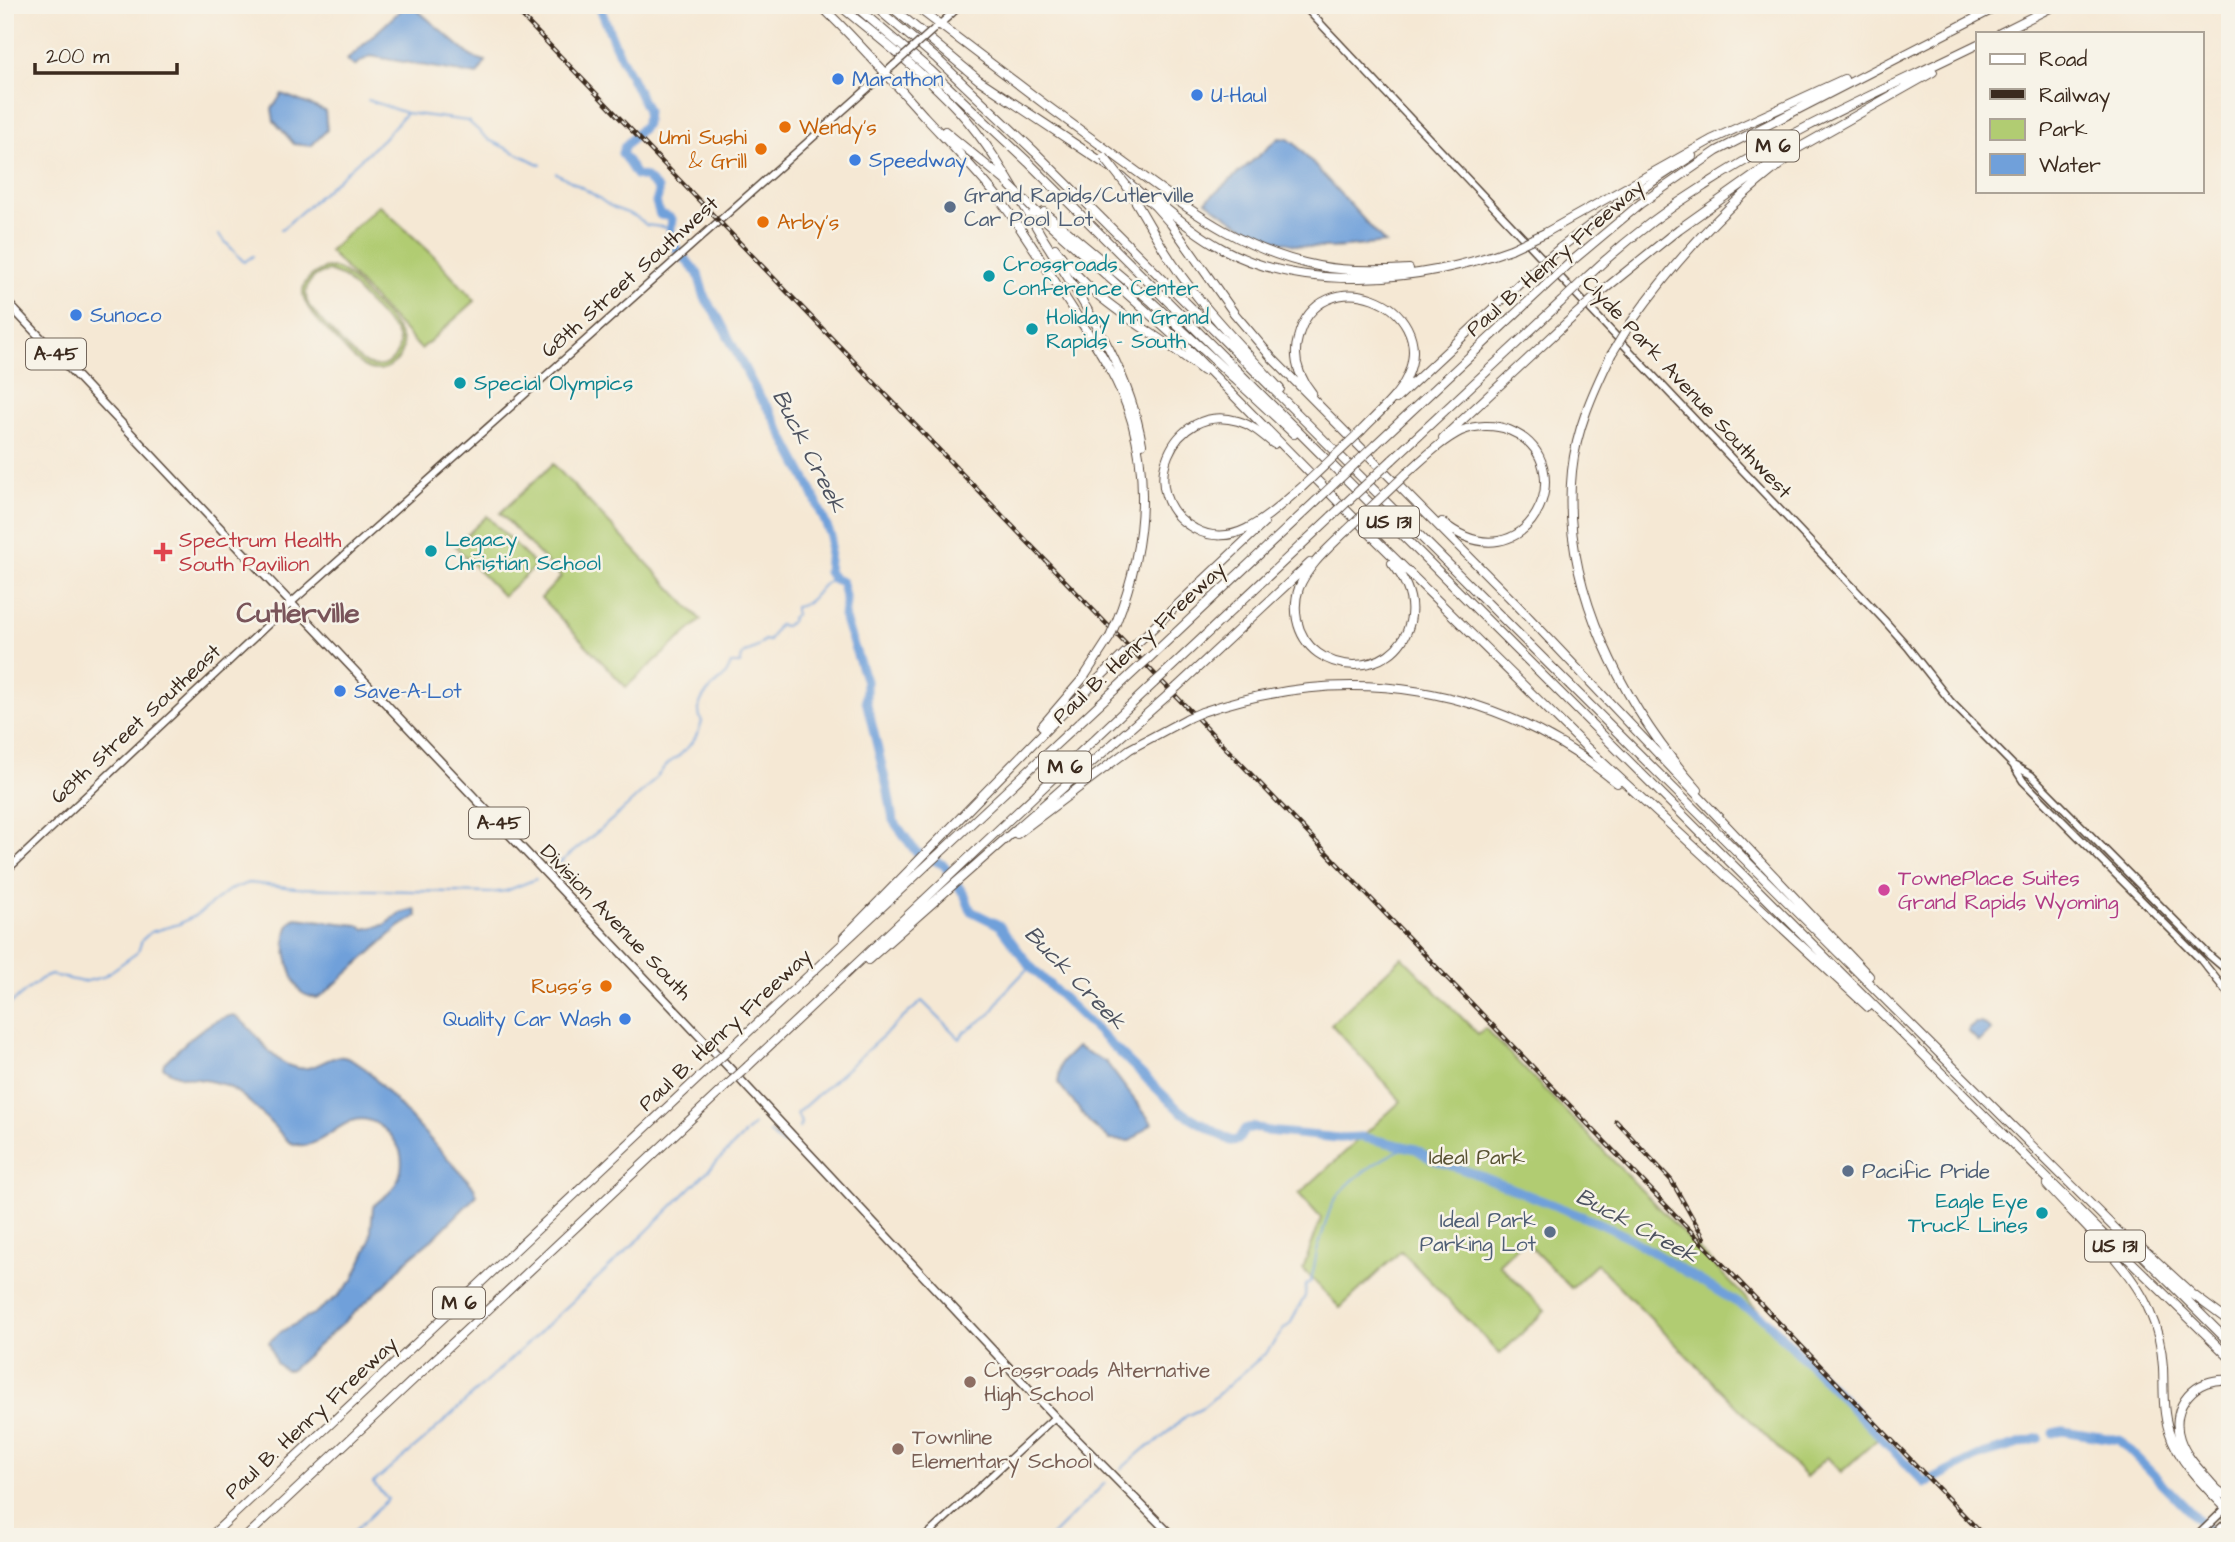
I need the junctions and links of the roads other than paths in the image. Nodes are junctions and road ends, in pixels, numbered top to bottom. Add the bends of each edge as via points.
1 (820, 5) edge
2 (839, 5) edge
3 (854, 5) edge
4 (873, 5) edge
5 (889, 5) edge
6 (914, 5) edge
7 (961, 5) edge
8 (1303, 5) edge
9 (2001, 5) edge
10 (2056, 5) edge
11 (937, 27) junction
12 (1955, 28) junction
13 (2003, 32) edge
14 (1976, 47) edge
15 (1976, 47) edge
16 (885, 73) junction
17 (914, 104) junction
18 (1046, 105) junction
19 (1838, 124) junction
20 (1737, 129) junction
21 (1104, 159) junction
22 (1009, 184) junction
23 (1443, 268) junction
24 (5, 300) edge
25 (1233, 396) junction
26 (1344, 430) junction
27 (1362, 430) junction
28 (1331, 446) junction
29 (1306, 470) junction
30 (1406, 474) junction
31 (1349, 482) junction
32 (1302, 486) junction
33 (1406, 491) junction
34 (1143, 518) junction
35 (1364, 528) junction
36 (1346, 530) junction
37 (292, 602) junction
38 (2013, 765) junction
39 (964, 812) junction
40 (1679, 833) junction
41 (983, 860) junction
42 (1759, 860) junction
43 (5, 872) edge
44 (878, 908) junction
45 (898, 929) junction
46 (2180, 940) junction
47 (2196, 942) junction
48 (2230, 973) edge
49 (2230, 996) edge
50 (1915, 1047) junction
51 (1968, 1083) junction
52 (2001, 1133) junction
53 (2108, 1221) junction
54 (2230, 1322) edge
55 (2230, 1343) edge
56 (2230, 1357) edge
57 (2230, 1380) edge
58 (1055, 1417) junction
59 (2230, 1497) edge
60 (2228, 1507) edge
61 (2230, 1520) edge
62 (2199, 1535) edge
63 (210, 1537) edge
64 (246, 1537) edge
65 (925, 1537) edge
66 (1173, 1537) edge
67 (2211, 1537) edge

1 - 16 highway
2 - 22 highway via 953,106 981,138
3 - 31 highway, US 131 via 992,127
4 - 28 highway, US 131 via 1000,119
5 - 21 highway via 979,80
6 - 11 highway
7 - 11 main road, 68th Street Southwest
8 - 38 main road, Clyde Park Avenue Southwest via 1870,605 1951,702
9 - 12 highway, Paul B. Henry Freeway / M 6
10 - 13 highway
11 - 16 main road, 68th Street Southwest, bridge
11 - 18 highway
12 - 20 highway
12 - 44 highway, Paul B. Henry Freeway / M 6, bridge via 1717,151 1640,204 1572,261
14 - 19 highway
15 - 45 highway, Paul B. Henry Freeway / M 6, bridge via 1793,135 1664,212 1560,302 975,851
16 - 17 highway
16 - 37 main road, 68th Street Southwest
17 - 22 highway
17 - 34 highway via 1002,203 1107,362 1132,422
18 - 21 highway
18 - 23 highway via 1205,221 1259,248 1335,268
19 - 30 highway, bridge via 1754,175 1601,292
19 - 42 highway, bridge via 1765,175 1724,214 1630,324 1584,418 1572,470 1572,520 1580,570 1613,666 1650,730
20 - 23 highway, bridge via 1545,233 1478,260
20 - 27 highway, bridge via 1643,187 1560,248
21 - 23 highway via 1203,237 1261,265 1352,277 1408,275
21 - 26 highway via 1160,211 1261,346
21 - 28 highway, bridge via 1132,194 1173,267 1196,297
22 - 25 highway, bridge
22 - 25 highway via 1084,283
22 - 31 highway, bridge via 1152,302
22 - 34 highway via 1124,378 1143,452
24 - 37 main road, Division Avenue South / A-45
25 - 29 highway
26 - 27 highway via 1303,380 1296,354 1298,335 1309,315 1325,301 1349,294 1376,298 1389,306 1411,341 1406,377
26 - 33 highway
27 - 32 highway, bridge
28 - 51 highway, US 131
29 - 32 highway via 1254,428 1218,419 1197,424 1180,436 1168,453 1163,473 1168,501 1179,518 1201,532 1216,535 1250,527
29 - 35 highway
30 - 33 highway via 1456,434 1493,426 1510,430 1529,444 1541,464 1545,483 1531,522 1515,535 1487,542 1457,534
30 - 36 highway, bridge
31 - 50 highway, US 131
32 - 39 highway, bridge
33 - 42 highway
34 - 39 highway, bridge via 1135,568 1110,637 1072,692
35 - 36 highway via 1404,579 1412,608 1398,646 1359,666 1319,655 1304,638 1296,613 1295,601 1304,578
35 - 40 highway
36 - 41 highway, bridge
37 - 43 main road, 68th Street Southeast
37 - 58 main road, Division Avenue South / A-45
38 - 46 main road, Clyde Park Avenue Southwest via 2023,781
38 - 47 main road, Clyde Park Avenue Southwest via 2031,775
39 - 44 highway
40 - 41 highway, bridge via 1570,748 1513,718 1448,697 1393,687 1321,686 1266,694 1202,712 1152,736 1104,766
40 - 50 highway
41 - 45 highway
42 - 51 highway via 1937,1044
44 - 63 highway, Paul B. Henry Freeway / M 6, bridge
45 - 64 highway, Paul B. Henry Freeway / M 6, bridge
46 - 47 main road via 2186,937
46 - 49 main road, Clyde Park Avenue Southwest
47 - 48 main road, Clyde Park Avenue Southwest
50 - 52 highway, US 131
51 - 53 highway, US 131
52 - 56 highway, US 131
52 - 60 highway via 2140,1291 2160,1345 2165,1416 2173,1444
53 - 54 highway
53 - 55 highway, US 131
57 - 59 highway via 2212,1380 2193,1390 2181,1405 2177,1421 2190,1458
58 - 65 main road
58 - 66 main road, Division Avenue South / A-45
60 - 62 main road
61 - 67 main road

